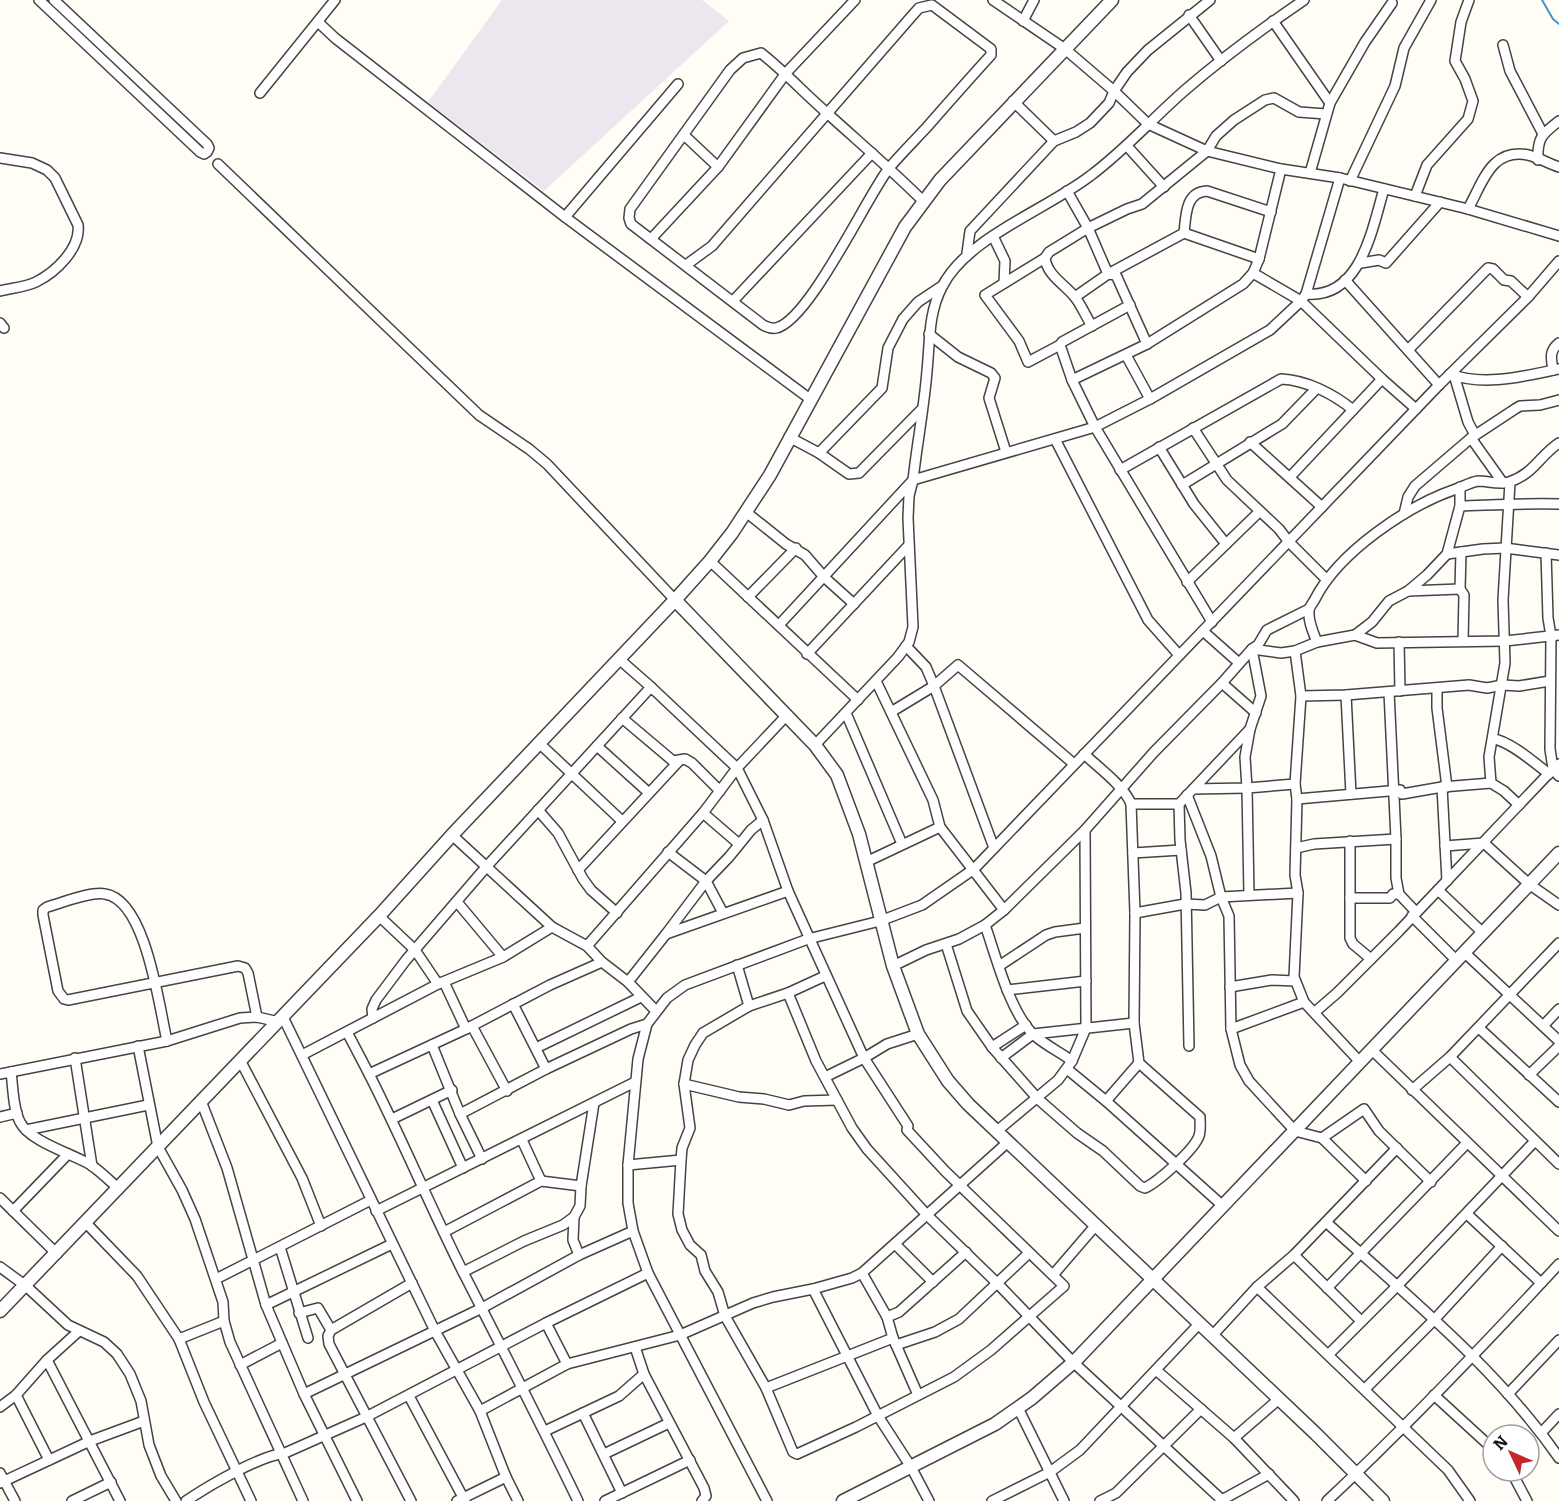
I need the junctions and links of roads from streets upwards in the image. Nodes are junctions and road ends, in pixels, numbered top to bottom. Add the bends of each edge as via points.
1 (39, 0) edge
2 (54, 0) edge
3 (335, 0) edge
4 (855, 0) edge
5 (993, 0) edge
6 (1034, 0) edge
7 (1112, 0) edge
8 (1210, 0) edge
9 (1304, 0) edge
10 (1431, 0) edge
11 (1469, 0) edge
12 (1392, 3) dead end
13 (1189, 15) junction
14 (1023, 21) junction
15 (1274, 21) junction
16 (318, 22) junction
17 (1503, 45) dead end
18 (1065, 49) junction
19 (1221, 61) junction
20 (118, 68) junction
21 (786, 74) junction
22 (678, 84) dead end
23 (1114, 91) junction
24 (260, 93) dead end
25 (1013, 101) junction
26 (1330, 104) junction
27 (826, 113) junction
28 (1326, 114) junction
29 (1559, 122) edge
30 (1148, 124) junction
31 (1543, 134) junction
32 (684, 135) junction
33 (1054, 141) junction
34 (1127, 147) junction
35 (1207, 151) junction
36 (872, 153) junction
37 (0, 158) edge
38 (1538, 160) junction
39 (218, 164) dead end
40 (718, 167) junction
41 (1559, 167) edge
42 (890, 168) junction
43 (1281, 169) junction
44 (1310, 173) junction
45 (1345, 180) junction
46 (1164, 187) junction
47 (1384, 189) junction
48 (1067, 191) junction
49 (1415, 196) junction
50 (924, 202) junction
51 (1440, 202) junction
52 (1467, 209) junction
53 (1271, 212) junction
54 (565, 217) junction
55 (1088, 228) junction
56 (1184, 233) junction
57 (993, 236) junction
58 (1559, 236) edge
59 (651, 239) junction
60 (967, 253) junction
61 (1044, 258) junction
62 (1259, 259) junction
63 (1559, 261) edge
64 (1360, 263) junction
65 (686, 265) junction
66 (1253, 273) junction
67 (1108, 274) junction
68 (1345, 280) junction
69 (1005, 283) junction
70 (942, 286) junction
71 (0, 291) edge
72 (1075, 297) junction
73 (1303, 297) junction
74 (1528, 297) junction
75 (732, 301) junction
76 (1130, 305) junction
77 (1092, 326) junction
78 (929, 334) junction
79 (1559, 343) edge
80 (1148, 344) junction
81 (1060, 345) junction
82 (1408, 350) junction
83 (1126, 355) junction
84 (1556, 370) edge
85 (1452, 375) junction
86 (1382, 379) junction
87 (1072, 380) junction
88 (1439, 385) junction
89 (1316, 389) junction
90 (810, 399) junction
91 (1150, 399) junction
92 (1559, 400) edge
93 (922, 409) junction
94 (1416, 409) junction
95 (1353, 410) junction
96 (1095, 427) junction
97 (1193, 428) junction
98 (1473, 436) junction
99 (789, 437) junction
100 (1055, 438) junction
101 (1250, 442) junction
102 (1559, 443) edge
103 (1159, 447) junction
104 (1006, 452) junction
105 (819, 453) junction
106 (1216, 465) junction
107 (1120, 470) junction
108 (1290, 477) junction
109 (913, 480) junction
110 (1507, 482) junction
111 (1182, 485) junction
112 (1460, 488) junction
113 (1559, 504) edge
114 (1508, 505) junction
115 (1460, 506) junction
116 (1322, 507) junction
117 (746, 512) junction
118 (1259, 512) junction
119 (1404, 514) junction
120 (1288, 542) junction
121 (1226, 544) junction
122 (908, 546) junction
123 (796, 548) junction
124 (1505, 548) junction
125 (1461, 552) junction
126 (1546, 553) junction
127 (1447, 554) junction
128 (1559, 555) edge
129 (710, 561) junction
130 (824, 577) junction
131 (1326, 579) junction
132 (1187, 582) junction
133 (1460, 589) junction
134 (1408, 591) junction
135 (748, 597) junction
136 (675, 600) junction
137 (854, 604) junction
138 (1309, 609) junction
139 (1212, 622) junction
140 (779, 626) junction
141 (1203, 631) junction
142 (1355, 635) junction
143 (1555, 635) edge
144 (1463, 641) junction
145 (1505, 641) junction
146 (1317, 642) junction
147 (1399, 642) junction
148 (906, 646) junction
149 (1252, 649) junction
150 (1295, 651) junction
151 (807, 654) junction
152 (1179, 655) junction
153 (619, 659) junction
154 (1239, 663) junction
155 (1553, 679) edge
156 (876, 681) junction
157 (1222, 683) junction
158 (1503, 685) junction
159 (934, 686) junction
160 (651, 687) junction
161 (1437, 689) junction
162 (1400, 691) junction
163 (1389, 692) junction
164 (1346, 695) junction
165 (1301, 696) junction
166 (858, 700) junction
167 (891, 712) junction
168 (846, 713) junction
169 (1256, 713) junction
170 (787, 715) junction
171 (622, 718) junction
172 (1250, 729) junction
173 (1493, 739) junction
174 (539, 743) junction
175 (815, 745) junction
176 (597, 746) junction
177 (1084, 754) junction
178 (679, 761) junction
179 (1074, 764) junction
180 (736, 768) junction
181 (1555, 771) edge
182 (571, 774) junction
183 (1491, 783) junction
184 (1295, 784) junction
185 (1444, 787) junction
186 (1248, 788) junction
187 (720, 790) junction
188 (1121, 790) junction
189 (1394, 791) junction
190 (1190, 792) junction
191 (649, 793) junction
192 (1351, 794) junction
193 (1297, 798) junction
194 (1131, 804) junction
195 (1179, 804) junction
196 (1519, 806) junction
197 (538, 810) junction
198 (703, 813) junction
199 (763, 820) junction
200 (622, 822) junction
201 (940, 827) junction
202 (1085, 830) junction
203 (452, 835) junction
204 (1396, 839) junction
205 (1350, 842) junction
206 (739, 843) junction
207 (1484, 843) junction
208 (902, 844) junction
209 (1445, 846) junction
210 (994, 848) junction
211 (1296, 848) junction
212 (1181, 850) junction
213 (668, 852) junction
214 (1133, 853) junction
215 (1559, 853) edge
216 (866, 862) junction
217 (487, 866) junction
218 (974, 869) junction
219 (578, 870) junction
220 (706, 881) junction
221 (1447, 881) junction
222 (1529, 884) junction
223 (1438, 890) junction
224 (788, 891) junction
225 (1298, 893) junction
226 (1399, 894) junction
227 (1249, 895) junction
228 (1221, 897) junction
229 (1350, 898) junction
230 (457, 902) junction
231 (1185, 904) junction
232 (1559, 904) edge
233 (1004, 910) junction
234 (617, 912) junction
235 (723, 913) junction
236 (1135, 913) junction
237 (1414, 914) junction
238 (380, 916) junction
239 (880, 921) junction
240 (985, 925) junction
241 (552, 927) junction
242 (1085, 928) junction
243 (1483, 933) junction
244 (666, 934) junction
245 (808, 939) junction
246 (1559, 943) edge
247 (946, 944) junction
248 (587, 946) junction
249 (416, 950) junction
250 (502, 957) junction
251 (1461, 957) junction
252 (1371, 959) junction
253 (602, 962) junction
254 (737, 965) junction
255 (893, 966) junction
256 (999, 966) junction
257 (825, 976) junction
258 (1086, 981) junction
259 (1295, 981) junction
260 (628, 982) junction
261 (154, 983) junction
262 (441, 983) junction
263 (1230, 987) junction
264 (1008, 990) junction
265 (788, 993) junction
266 (1510, 995) junction
267 (641, 997) junction
268 (1304, 1002) junction
269 (513, 1004) junction
270 (748, 1006) junction
271 (1559, 1009) edge
272 (656, 1011) junction
273 (1315, 1012) junction
274 (257, 1017) junction
275 (373, 1018) junction
276 (281, 1019) junction
277 (1134, 1023) junction
278 (647, 1024) junction
279 (1026, 1025) junction
280 (1543, 1026) junction
281 (469, 1027) junction
282 (1086, 1028) junction
283 (1479, 1028) junction
284 (1231, 1029) junction
285 (347, 1032) junction
286 (918, 1034) junction
287 (1033, 1034) junction
288 (167, 1041) junction
289 (1559, 1043) edge
290 (432, 1045) junction
291 (138, 1046) junction
292 (1190, 1046) dead end
293 (992, 1047) junction
294 (536, 1048) junction
295 (1372, 1050) junction
296 (302, 1055) junction
297 (1450, 1057) junction
298 (75, 1058) junction
299 (864, 1058) junction
300 (1001, 1058) junction
301 (240, 1060) junction
302 (1360, 1062) junction
303 (1139, 1063) junction
304 (1070, 1065) junction
305 (546, 1069) junction
306 (11, 1072) junction
307 (0, 1074) edge
308 (369, 1074) junction
309 (1529, 1074) junction
310 (825, 1077) junction
311 (635, 1083) junction
312 (684, 1084) junction
313 (452, 1090) junction
314 (507, 1090) junction
315 (1412, 1090) junction
316 (1038, 1099) junction
317 (432, 1100) junction
318 (837, 1100) junction
319 (201, 1101) junction
320 (1106, 1101) junction
321 (1559, 1102) edge
322 (594, 1103) junction
323 (148, 1105) junction
324 (17, 1113) junction
325 (460, 1114) junction
326 (0, 1117) edge
327 (85, 1119) junction
328 (392, 1119) junction
329 (26, 1130) junction
330 (997, 1131) junction
331 (1295, 1131) junction
332 (1322, 1138) junction
333 (522, 1140) junction
334 (1535, 1141) junction
335 (1008, 1142) junction
336 (1467, 1143) junction
337 (158, 1147) junction
338 (1397, 1148) junction
339 (68, 1154) junction
340 (482, 1159) junction
341 (681, 1160) junction
342 (1176, 1164) junction
343 (1559, 1164) edge
344 (628, 1165) junction
345 (92, 1166) junction
346 (463, 1168) junction
347 (1503, 1177) junction
348 (542, 1181) junction
349 (1366, 1181) junction
350 (1431, 1182) junction
351 (961, 1185) junction
352 (581, 1186) junction
353 (422, 1188) junction
354 (120, 1189) junction
355 (0, 1198) edge
356 (371, 1200) junction
357 (1223, 1206) junction
358 (376, 1210) junction
359 (13, 1211) junction
360 (1467, 1214) junction
361 (927, 1215) junction
362 (574, 1217) junction
363 (1326, 1222) junction
364 (86, 1223) junction
365 (1096, 1225) junction
366 (321, 1226) junction
367 (633, 1231) junction
368 (1559, 1231) edge
369 (444, 1232) junction
370 (392, 1244) junction
371 (895, 1244) junction
372 (1502, 1246) junction
373 (280, 1247) junction
374 (966, 1252) junction
375 (1029, 1253) junction
376 (1360, 1253) junction
377 (57, 1254) junction
378 (579, 1255) junction
379 (1294, 1255) junction
380 (254, 1261) junction
381 (1559, 1264) edge
382 (0, 1267) edge
383 (463, 1272) junction
384 (648, 1273) junction
385 (862, 1273) junction
386 (1053, 1275) junction
387 (216, 1279) junction
388 (1152, 1279) junction
389 (933, 1282) junction
390 (412, 1283) junction
391 (1541, 1283) junction
392 (998, 1284) junction
393 (1398, 1285) junction
394 (27, 1286) junction
395 (1257, 1287) junction
396 (1327, 1288) junction
397 (813, 1289) junction
398 (295, 1291) junction
399 (266, 1305) junction
400 (482, 1308) junction
401 (0, 1311) edge
402 (299, 1313) junction
403 (725, 1316) junction
404 (887, 1317) junction
405 (1030, 1317) junction
406 (1434, 1320) junction
407 (224, 1321) junction
408 (1361, 1321) junction
409 (546, 1323) junction
410 (1199, 1324) junction
411 (330, 1330) junction
412 (80, 1331) junction
413 (435, 1331) junction
414 (680, 1335) junction
415 (1212, 1336) junction
416 (308, 1338) dead end
417 (179, 1339) junction
418 (1559, 1340) edge
419 (895, 1342) junction
420 (282, 1343) junction
421 (502, 1347) junction
422 (635, 1347) junction
423 (1329, 1354) junction
424 (846, 1356) junction
425 (1472, 1357) junction
426 (47, 1360) junction
427 (1072, 1362) junction
428 (567, 1364) junction
429 (240, 1365) junction
430 (1156, 1370) junction
431 (457, 1371) junction
432 (346, 1374) junction
433 (644, 1374) junction
434 (523, 1387) junction
435 (766, 1388) junction
436 (1365, 1389) junction
437 (304, 1394) junction
438 (1508, 1394) junction
439 (16, 1395) junction
440 (918, 1395) junction
441 (1434, 1395) junction
442 (409, 1396) junction
443 (1279, 1399) junction
444 (0, 1407) edge
445 (1018, 1408) junction
446 (1122, 1408) junction
447 (1201, 1409) junction
448 (480, 1411) junction
449 (583, 1413) junction
450 (1559, 1414) edge
451 (878, 1416) junction
452 (366, 1418) junction
453 (144, 1421) junction
454 (669, 1423) junction
455 (1404, 1426) junction
456 (545, 1431) junction
457 (1542, 1432) junction
458 (324, 1437) junction
459 (1234, 1438) junction
460 (1481, 1438) edge
461 (90, 1441) junction
462 (1164, 1445) junction
463 (281, 1454) junction
464 (604, 1454) junction
465 (1559, 1458) edge
466 (49, 1460) junction
467 (690, 1460) junction
468 (911, 1467) junction
469 (237, 1472) junction
470 (1050, 1472) junction
471 (1269, 1474) junction
472 (1356, 1474) junction
473 (506, 1477) junction
474 (1, 1479) edge
475 (111, 1482) junction
476 (1517, 1483) edge
477 (622, 1493) junction
478 (1118, 1497) edge
479 (462, 1500) edge
480 (1221, 1500) edge
481 (15, 1501) edge
482 (72, 1501) edge
483 (120, 1501) edge
484 (176, 1501) edge
485 (186, 1501) edge
486 (251, 1501) edge
487 (303, 1501) edge
488 (357, 1501) edge
489 (411, 1501) edge
490 (518, 1501) edge
491 (578, 1501) edge
492 (605, 1501) edge
493 (702, 1501) edge
494 (767, 1501) edge
495 (843, 1501) edge
496 (929, 1501) edge
497 (992, 1501) edge
498 (1064, 1501) edge
499 (1100, 1501) edge
500 (1294, 1501) edge
501 (1327, 1501) edge
502 (1383, 1501) edge
503 (1470, 1501) edge
504 (1527, 1501) edge

1 - 20 street
2 - 20 street
3 - 16 street
4 - 21 street
5 - 14 street
6 - 14 street
7 - 18 street
8 - 13 street
9 - 15 street
10 - 45 street via 1404,48 1395,86
11 - 49 street via 1455,61 1473,101 1468,119 1427,165
12 - 26 street
13 - 19 street
13 - 23 street via 1148,50
14 - 18 street
15 - 19 street
15 - 26 street
16 - 24 street
16 - 54 street
17 - 31 street via 1510,71
18 - 23 street
18 - 25 street
19 - 30 street
20 - 20 street via 200,152 207,152 207,144
21 - 27 street
21 - 32 street via 761,54 743,58 730,70
21 - 40 street
22 - 54 street
23 - 30 street
23 - 33 street via 1109,103 1090,123
25 - 33 street
25 - 50 street
26 - 28 street
27 - 36 street
27 - 42 street via 919,8 932,5 991,49 991,55
27 - 65 street via 712,246
28 - 35 street via 1299,112 1274,98 1265,100 1234,120 1216,136
28 - 44 street
29 - 31 street
30 - 34 street
30 - 35 street
31 - 38 street via 1538,143
32 - 40 street
32 - 59 street via 630,209 631,224
33 - 60 street via 970,231
34 - 46 street
34 - 48 street
35 - 43 street
35 - 46 street
36 - 42 street
36 - 75 street
37 - 71 street via 38,164 52,174 79,231 74,248 48,275 32,284
38 - 41 street
38 - 52 street via 1530,155 1497,159
39 - 136 street via 478,415 547,464
40 - 59 street
42 - 50 street
42 - 75 street via 832,265 800,309 783,325 770,328
43 - 44 street
43 - 53 street
44 - 45 street
45 - 47 street
45 - 73 street
46 - 55 street via 1142,204
47 - 49 street
47 - 64 street
48 - 55 street
48 - 57 street
49 - 51 street
50 - 90 street via 904,227
51 - 52 street
51 - 64 street via 1386,263
52 - 58 street
53 - 56 street via 1201,192 1194,194 1188,204
53 - 62 street
54 - 90 street
55 - 61 street
55 - 67 street
56 - 62 street
56 - 67 street
57 - 60 street
57 - 69 street via 1005,261
59 - 65 street
60 - 70 street
61 - 69 street
61 - 72 street via 1059,283
62 - 66 street
63 - 74 street
64 - 68 street
65 - 75 street
66 - 73 street
66 - 80 street via 1243,284
67 - 72 street
67 - 76 street via 1116,276
68 - 73 street via 1327,292
68 - 82 street
69 - 81 street via 985,295 1019,341 1028,362
70 - 78 street via 931,314
70 - 105 street via 918,302 903,319 888,348 882,388
72 - 77 street
73 - 86 street
73 - 91 street via 1270,330
74 - 82 street via 1488,268
74 - 85 street
76 - 77 street
76 - 80 street
77 - 81 street
78 - 93 street
78 - 104 street via 958,357 995,378 989,398
79 - 84 street via 1552,349 1551,357
80 - 83 street
81 - 87 street
82 - 88 street
83 - 87 street
83 - 91 street
84 - 85 street via 1476,380
85 - 88 street
85 - 98 street
86 - 94 street
86 - 95 street
87 - 96 street
88 - 94 street
89 - 95 street via 1337,397
89 - 97 street via 1281,379
89 - 101 street via 1282,424
90 - 99 street
91 - 96 street
92 - 98 street via 1520,406
93 - 105 street via 859,474 849,474
93 - 109 street
94 - 116 street
95 - 108 street
96 - 100 street
96 - 107 street
97 - 103 street
97 - 106 street
98 - 110 street
98 - 119 street via 1415,486
99 - 105 street
99 - 117 street
100 - 104 street
100 - 152 street via 1148,620
101 - 106 street
101 - 108 street
102 - 110 street via 1534,469
103 - 107 street
103 - 111 street
104 - 109 street
106 - 111 street
106 - 118 street
107 - 132 street
108 - 116 street
109 - 122 street
109 - 130 street
110 - 112 street via 1477,481
110 - 114 street
111 - 121 street
112 - 115 street
112 - 119 street
113 - 114 street
114 - 115 street
114 - 124 street
115 - 127 street
116 - 120 street
117 - 123 street
117 - 129 street
118 - 120 street
118 - 121 street
119 - 131 street via 1351,553
120 - 131 street
120 - 139 street
121 - 132 street
122 - 137 street
122 - 148 street via 913,627
123 - 130 street
123 - 135 street
124 - 125 street
124 - 126 street
124 - 145 street
125 - 127 street
125 - 133 street
126 - 128 street
126 - 143 street via 1548,618
127 - 134 street
129 - 135 street
129 - 136 street
130 - 137 street
130 - 140 street
131 - 138 street
132 - 139 street
133 - 134 street
133 - 144 street via 1464,596
134 - 142 street via 1389,601
135 - 140 street
136 - 153 street
136 - 170 street
137 - 151 street
138 - 146 street
138 - 149 street via 1267,630
139 - 141 street
140 - 151 street
141 - 152 street
141 - 154 street
142 - 146 street
142 - 147 street via 1377,643
143 - 145 street
143 - 155 street
144 - 145 street
144 - 147 street
145 - 158 street
146 - 150 street
147 - 162 street
148 - 156 street
148 - 159 street via 926,668
149 - 150 street
149 - 154 street
149 - 169 street via 1261,696
150 - 165 street
151 - 166 street
152 - 177 street
153 - 160 street
153 - 174 street
154 - 157 street
155 - 158 street
155 - 181 street via 1550,749
156 - 166 street
156 - 167 street
157 - 169 street
157 - 188 street
158 - 161 street
158 - 173 street
159 - 167 street
159 - 179 street via 958,665
159 - 210 street
160 - 171 street
160 - 180 street
161 - 162 street
161 - 185 street
162 - 163 street
163 - 164 street
163 - 189 street
164 - 165 street
164 - 192 street
165 - 184 street
166 - 168 street
167 - 201 street via 933,800
168 - 175 street
168 - 208 street
169 - 172 street
170 - 175 street
170 - 180 street
171 - 176 street
171 - 178 street via 663,754
172 - 186 street via 1245,756
172 - 190 street
173 - 181 street
173 - 183 street
174 - 182 street
174 - 203 street
175 - 216 street via 837,775
176 - 182 street
176 - 191 street
177 - 179 street
177 - 188 street
178 - 187 street via 692,763
178 - 191 street
179 - 210 street
180 - 187 street
180 - 199 street
181 - 196 street
182 - 197 street
182 - 200 street
183 - 185 street
183 - 196 street
184 - 186 street
184 - 193 street
185 - 189 street via 1402,794 1400,790
185 - 209 street
186 - 190 street
186 - 227 street
187 - 198 street
188 - 194 street
188 - 202 street
189 - 192 street
189 - 204 street
190 - 195 street
190 - 228 street
191 - 200 street
192 - 193 street
193 - 211 street
194 - 195 street
194 - 214 street
195 - 212 street
196 - 207 street
197 - 217 street
197 - 219 street via 558,833
198 - 206 street
198 - 213 street
199 - 206 street
199 - 224 street
200 - 219 street
201 - 208 street
201 - 218 street
202 - 233 street
202 - 242 street
203 - 217 street
203 - 238 street
204 - 205 street
204 - 226 street
205 - 211 street
205 - 229 street
206 - 220 street
207 - 209 street
207 - 221 street
207 - 222 street
208 - 216 street
209 - 221 street
210 - 218 street
211 - 225 street
212 - 214 street
212 - 231 street
213 - 220 street
213 - 234 street
214 - 236 street
215 - 222 street
216 - 239 street
217 - 230 street
217 - 241 street
218 - 233 street
218 - 239 street via 922,905
219 - 234 street via 591,890
220 - 235 street
220 - 244 street
221 - 223 street
222 - 232 street
222 - 243 street
223 - 237 street
223 - 243 street
224 - 235 street
224 - 245 street
225 - 227 street
225 - 259 street
226 - 229 street via 1390,898
226 - 237 street
227 - 228 street
228 - 231 street via 1205,904
228 - 263 street via 1229,916
229 - 252 street via 1351,942
230 - 249 street
230 - 250 street
231 - 236 street
231 - 292 street
233 - 240 street
234 - 248 street
235 - 244 street
236 - 277 street
237 - 251 street
237 - 252 street
238 - 249 street
238 - 276 street
239 - 245 street
239 - 255 street
240 - 247 street
240 - 256 street
241 - 248 street
241 - 250 street
242 - 256 street via 1046,935
242 - 258 street
243 - 251 street
244 - 260 street
245 - 254 street
245 - 257 street
246 - 266 street
247 - 255 street
247 - 293 street via 967,1011
248 - 253 street
249 - 262 street
249 - 275 street via 376,1000
250 - 262 street
251 - 266 street
251 - 295 street
252 - 273 street
253 - 260 street
253 - 269 street
254 - 270 street
254 - 272 street via 685,985
255 - 286 street
256 - 264 street
257 - 265 street
257 - 299 street
258 - 264 street
258 - 282 street
259 - 263 street via 1272,980
259 - 268 street
260 - 267 street
261 - 261 street via 64,999 58,991 43,910 104,893 118,898 130,910 140,930
261 - 274 street via 238,966 245,968
261 - 288 street
262 - 275 street
262 - 281 street
263 - 284 street
264 - 279 street
265 - 270 street
265 - 310 street
266 - 280 street
266 - 283 street
267 - 272 street
267 - 294 street
268 - 273 street
268 - 284 street
269 - 281 street
269 - 294 street
270 - 312 street via 703,1033 688,1060
271 - 280 street
272 - 278 street
273 - 302 street
274 - 276 street
274 - 288 street via 240,1018
275 - 285 street
276 - 296 street
276 - 301 street
277 - 282 street
277 - 303 street
278 - 305 street
278 - 311 street
279 - 287 street
279 - 293 street
280 - 289 street
281 - 290 street
281 - 314 street
282 - 287 street
282 - 304 street
283 - 297 street
283 - 309 street
284 - 331 street via 1240,1065 1249,1080
285 - 296 street
285 - 308 street
286 - 299 street via 887,1044
286 - 330 street via 948,1081
287 - 300 street
287 - 304 street
288 - 291 street
289 - 309 street
290 - 308 street
290 - 313 street
291 - 298 street
291 - 323 street
293 - 300 street
294 - 305 street
295 - 302 street
295 - 315 street
296 - 356 street
297 - 315 street
297 - 334 street
298 - 306 street
298 - 327 street
299 - 310 street
299 - 351 street via 907,1130
300 - 316 street
301 - 319 street
301 - 366 street via 302,1178
302 - 331 street
303 - 320 street
303 - 342 street via 1200,1117 1198,1138
304 - 316 street
304 - 320 street
305 - 314 street
306 - 307 street
306 - 324 street
308 - 328 street
309 - 321 street
310 - 318 street
311 - 322 street
311 - 344 street
312 - 318 street via 789,1105
312 - 341 street via 690,1128
313 - 317 street
313 - 325 street
314 - 325 street
315 - 336 street
316 - 330 street
316 - 342 street via 1140,1186 1150,1185
317 - 328 street
317 - 346 street
318 - 361 street via 867,1149
319 - 337 street
319 - 380 street via 227,1168
320 - 342 street
322 - 333 street
322 - 352 street
323 - 327 street
323 - 337 street
324 - 326 street
324 - 329 street
325 - 340 street
327 - 329 street
327 - 345 street
328 - 353 street
329 - 339 street
330 - 335 street
331 - 332 street
331 - 357 street
332 - 338 street via 1364,1109 1378,1131
332 - 349 street
333 - 340 street
333 - 348 street
334 - 343 street
334 - 347 street
335 - 351 street
335 - 365 street
336 - 347 street
336 - 350 street
337 - 354 street
337 - 387 street via 186,1200
338 - 349 street
338 - 350 street
339 - 345 street
339 - 359 street
340 - 346 street
341 - 344 street
341 - 403 street via 678,1214 690,1245 701,1255
342 - 357 street
344 - 367 street
345 - 354 street
346 - 353 street
347 - 360 street
347 - 368 street
348 - 352 street
348 - 369 street
349 - 363 street
350 - 376 street
351 - 361 street
351 - 375 street
352 - 362 street via 580,1206
353 - 358 street
353 - 369 street
354 - 364 street
355 - 359 street
356 - 358 street
356 - 366 street
357 - 388 street
358 - 370 street
359 - 377 street
360 - 372 street
360 - 393 street
361 - 371 street
361 - 374 street
362 - 378 street via 573,1240
362 - 383 street
363 - 376 street
363 - 379 street
364 - 377 street
364 - 417 street via 137,1276
365 - 386 street
365 - 388 street
366 - 373 street
367 - 378 street
367 - 384 street
369 - 383 street
370 - 390 street
370 - 398 street
371 - 385 street
371 - 389 street
372 - 391 street
372 - 406 street
373 - 380 street
373 - 398 street
374 - 389 street
374 - 392 street
375 - 386 street
375 - 392 street
376 - 393 street
376 - 396 street
377 - 394 street
378 - 400 street
379 - 395 street
379 - 396 street
380 - 387 street
380 - 399 street
381 - 391 street
382 - 394 street
383 - 400 street
384 - 409 street
384 - 414 street
385 - 397 street
385 - 404 street
386 - 405 street via 1064,1286
387 - 407 street
388 - 410 street
388 - 427 street
389 - 404 street via 899,1312
390 - 411 street
390 - 413 street
391 - 425 street
392 - 405 street
392 - 419 street via 948,1327
393 - 406 street
393 - 408 street
394 - 401 street
394 - 412 street via 55,1314
395 - 415 street
395 - 423 street
396 - 408 street
397 - 403 street via 773,1297
397 - 424 street
398 - 399 street
398 - 402 street
399 - 420 street
400 - 413 street
400 - 421 street
402 - 411 street via 318,1308
402 - 416 street
403 - 414 street
403 - 435 street
404 - 419 street
405 - 427 street
405 - 440 street via 966,1368
406 - 425 street
406 - 436 street
407 - 417 street
407 - 429 street
408 - 423 street
409 - 421 street
409 - 428 street
410 - 415 street
410 - 430 street
411 - 432 street via 329,1344
412 - 426 street
412 - 453 street via 104,1342 117,1354 138,1392
413 - 431 street
413 - 432 street
414 - 422 street
414 - 494 street
415 - 443 street
417 - 469 street
418 - 438 street
419 - 424 street
419 - 440 street
420 - 429 street
420 - 437 street
421 - 431 street
421 - 434 street
422 - 428 street
422 - 433 street
423 - 436 street
424 - 435 street
424 - 451 street
425 - 438 street
425 - 441 street
426 - 439 street
426 - 461 street
427 - 445 street
427 - 446 street
428 - 434 street
429 - 463 street
430 - 446 street
430 - 447 street
431 - 442 street
431 - 448 street
432 - 437 street
432 - 452 street
433 - 449 street via 619,1396
433 - 454 street
434 - 448 street
434 - 456 street
435 - 451 street via 797,1455
436 - 455 street
437 - 458 street
438 - 457 street
439 - 444 street
439 - 466 street
440 - 451 street
441 - 455 street
441 - 460 street
442 - 452 street
442 - 479 street
443 - 459 street
443 - 472 street
445 - 468 street
445 - 470 street
446 - 462 street
446 - 470 street via 1080,1450
447 - 459 street
447 - 462 street
448 - 473 street
449 - 456 street
449 - 464 street
450 - 457 street
451 - 468 street
452 - 458 street
452 - 489 street
453 - 461 street
453 - 484 street via 161,1476
454 - 464 street
454 - 467 street
455 - 472 street
455 - 503 street via 1448,1470
456 - 491 street
457 - 465 street
458 - 463 street
458 - 488 street
459 - 471 street
461 - 466 street
461 - 475 street
462 - 478 street
462 - 480 street
463 - 469 street
463 - 487 street
464 - 477 street
466 - 474 street
467 - 477 street
467 - 493 street via 704,1488 706,1496
468 - 495 street
468 - 496 street
469 - 485 street
469 - 486 street
470 - 497 street
470 - 498 street
471 - 480 street
471 - 500 street
472 - 501 street
472 - 502 street
473 - 479 street
473 - 490 street
474 - 481 street
475 - 482 street
475 - 483 street
476 - 504 street
477 - 492 street
478 - 499 street

